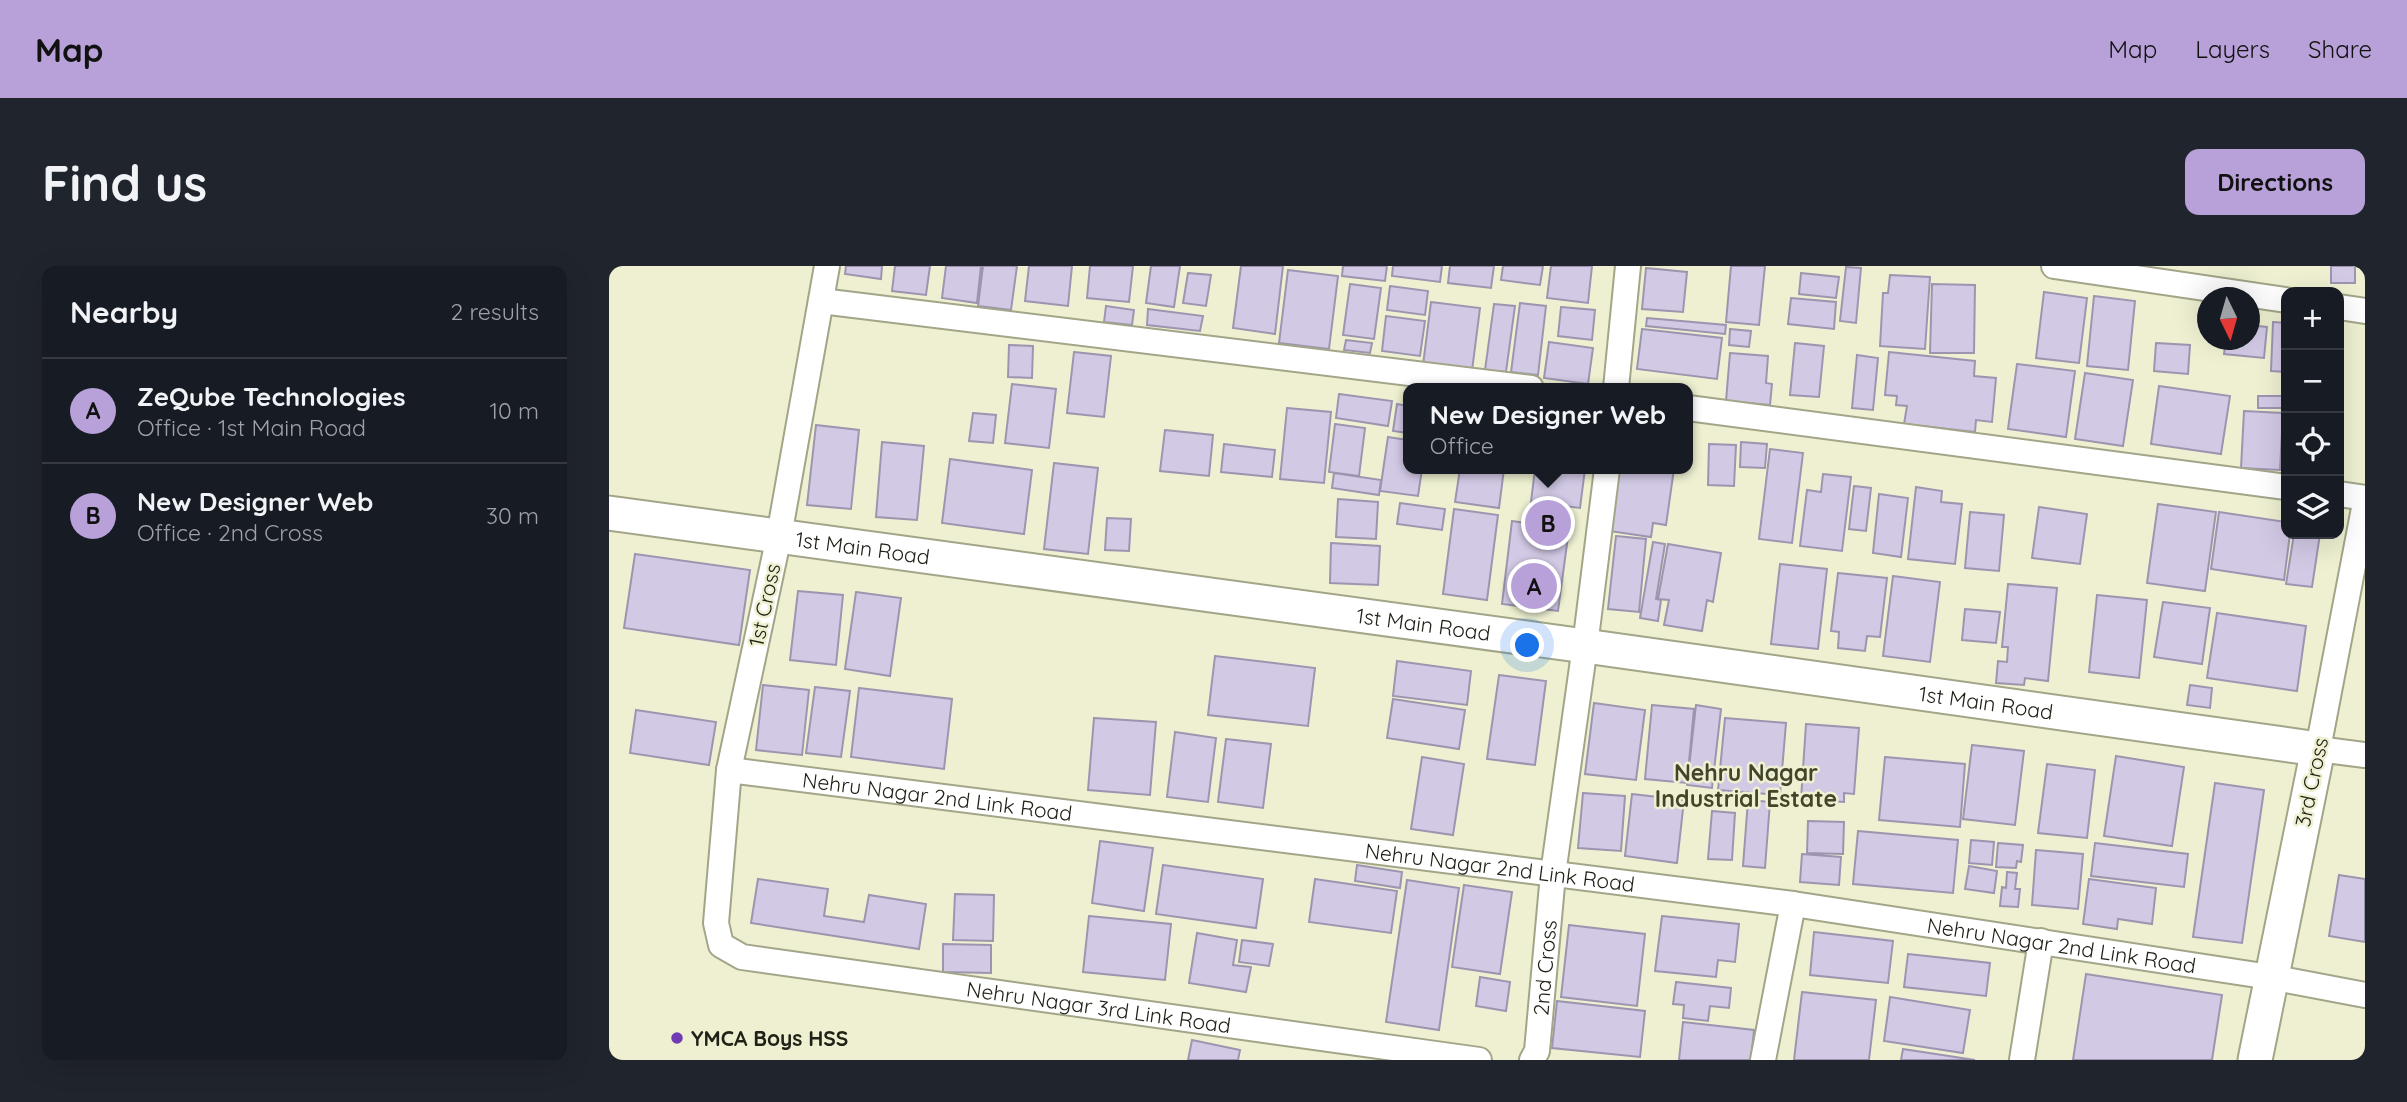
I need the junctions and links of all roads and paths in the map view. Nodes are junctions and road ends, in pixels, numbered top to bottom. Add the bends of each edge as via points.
1 (827, 266) edge
2 (1628, 266) edge
3 (2054, 266) edge
4 (2191, 276) edge
5 (2281, 299) edge
6 (821, 301) junction
7 (2344, 308) edge
8 (2365, 311) edge
9 (1490, 383) edge
10 (1616, 383) edge
11 (1693, 409) edge
12 (1606, 474) edge
13 (2281, 486) edge
14 (2344, 495) edge
15 (2365, 498) edge
16 (2365, 503) edge
17 (609, 513) edge
18 (779, 536) junction
19 (1585, 646) junction
20 (2318, 749) junction
21 (2365, 755) edge
22 (729, 769) junction
23 (1553, 874) junction
24 (1793, 904) junction
25 (2041, 941) junction
26 (721, 945) joint
27 (2270, 977) junction
28 (2365, 995) edge
29 (1479, 1060) edge
30 (1532, 1060) edge
31 (1763, 1060) edge
32 (2022, 1060) edge
33 (2255, 1060) edge

1 - 6 street, 1st Cross
2 - 10 street
3 - 4 street
4 - 5 street
6 - 9 street
6 - 18 street, 1st Cross
7 - 8 street
11 - 13 street
12 - 19 street
14 - 15 street
16 - 20 street, 3rd Cross
17 - 18 street, 1st Main Road
18 - 19 street, 1st Main Road
18 - 22 street, 1st Cross
19 - 20 street, 1st Main Road
19 - 23 street, 2nd Cross
20 - 21 street, 1st Main Road
20 - 27 street, 3rd Cross
22 - 23 street, Nehru Nagar 2nd Link Road
22 - 26 street, 1st Cross via 716,923
23 - 24 street, Nehru Nagar 2nd Link Road
23 - 30 street, 2nd Cross via 1537,1051
24 - 25 street, Nehru Nagar 2nd Link Road
24 - 31 street
25 - 27 street, Nehru Nagar 2nd Link Road
25 - 32 street
26 - 29 street, Nehru Nagar 3rd Link Road via 742,957
27 - 28 street, Nehru Nagar 2nd Link Road
27 - 33 street, 3rd Cross

